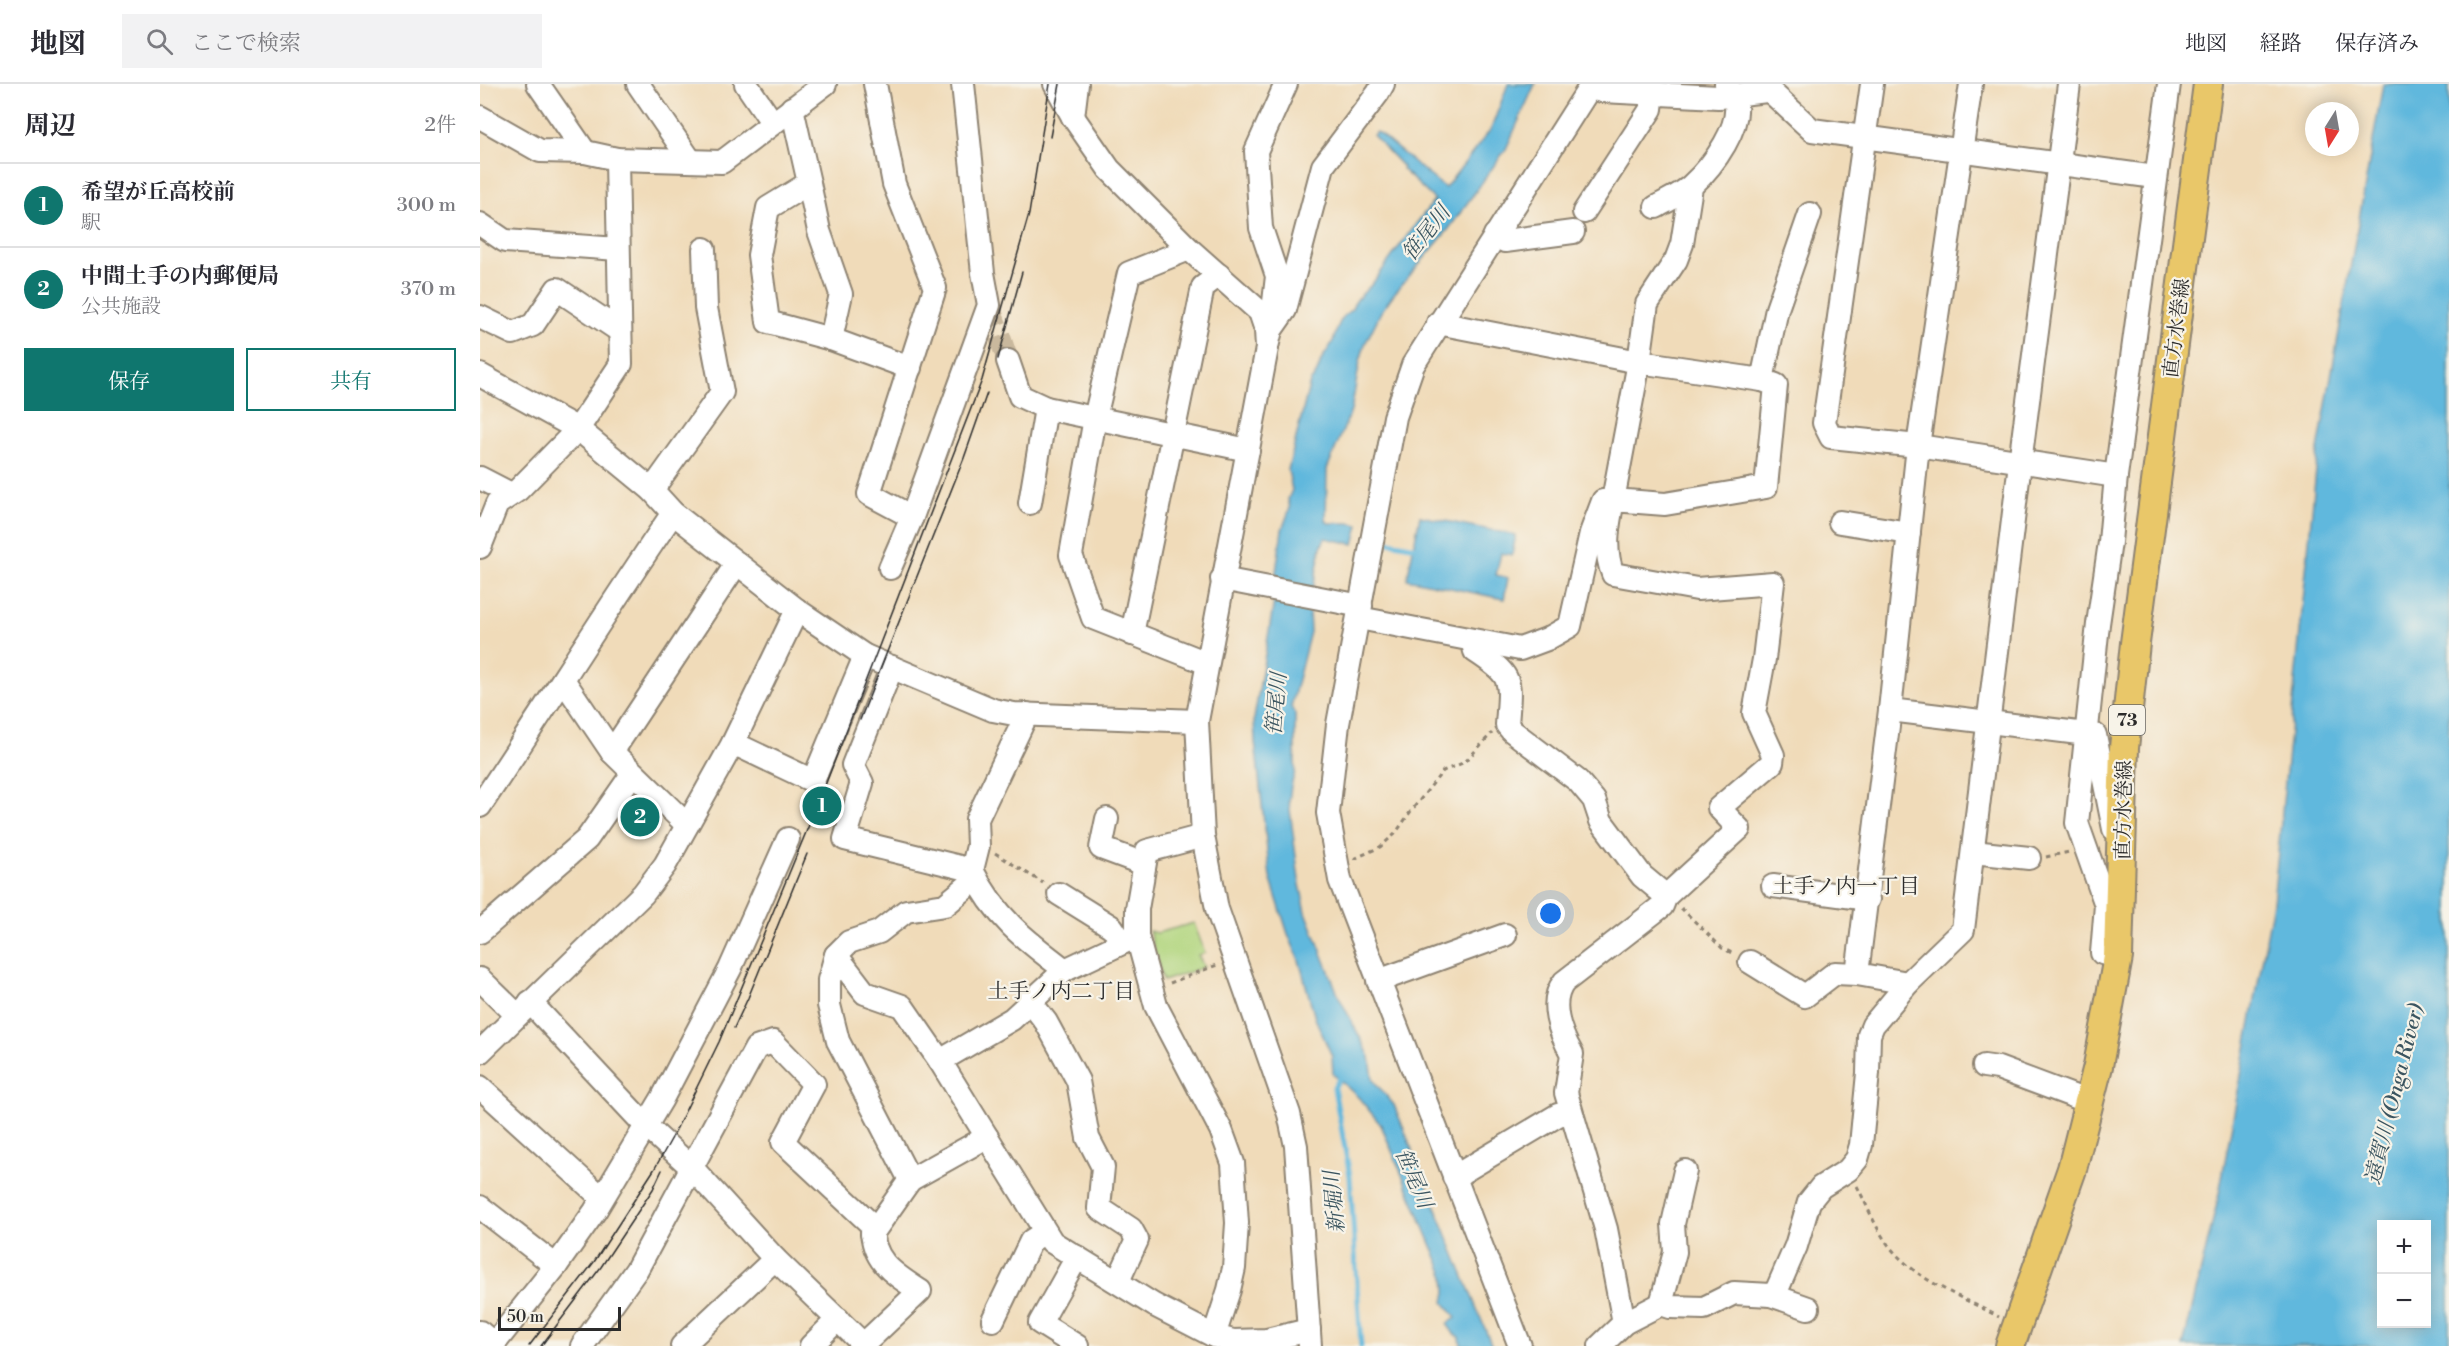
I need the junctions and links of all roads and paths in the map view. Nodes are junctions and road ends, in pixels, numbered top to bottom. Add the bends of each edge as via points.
1 (538, 84) edge
2 (638, 84) edge
3 (746, 84) edge
4 (825, 84) edge
5 (875, 84) edge
6 (963, 84) edge
7 (1055, 84) edge
8 (1077, 84) edge
9 (1287, 84) edge
10 (1383, 84) edge
11 (1872, 84) edge
12 (1971, 84) edge
13 (2069, 84) edge
14 (2169, 84) edge
15 (2208, 84) edge
16 (1591, 86) edge
17 (1770, 88) edge
18 (1730, 90) edge
19 (1653, 93) junction
20 (792, 108) junction
21 (480, 117) edge
22 (1073, 117) junction
23 (772, 122) junction
24 (1866, 138) junction
25 (1961, 150) junction
26 (585, 152) junction
27 (617, 159) junction
28 (690, 160) junction
29 (2058, 165) junction
30 (2155, 177) junction
31 (809, 183) junction
32 (1691, 187) junction
33 (1656, 207) dead end
34 (1584, 212) dead end
35 (1810, 214) dead end
36 (480, 224) edge
37 (1572, 232) dead end
38 (1495, 235) junction
39 (618, 249) junction
40 (704, 249) dead end
41 (1189, 249) junction
42 (1219, 275) junction
43 (480, 317) edge
44 (1438, 323) junction
45 (620, 331) junction
46 (831, 339) junction
47 (1269, 339) junction
48 (1008, 361) tunnel mouth
49 (1639, 363) junction
50 (910, 368) junction
51 (480, 375) edge
52 (1762, 380) junction
53 (1046, 408) junction
54 (1095, 418) junction
55 (578, 429) junction
56 (1173, 434) junction
57 (1918, 446) junction
58 (1248, 450) junction
59 (2020, 463) junction
60 (2116, 476) junction
61 (480, 478) edge
62 (652, 490) junction
63 (511, 494) junction
64 (1613, 500) junction
65 (1030, 504) dead end
66 (673, 513) junction
67 (912, 518) junction
68 (1840, 522) dead end
69 (1909, 533) junction
70 (480, 547) edge
71 (737, 563) junction
72 (890, 568) dead end
73 (1228, 580) junction
74 (1354, 608) junction
75 (797, 610) junction
76 (1132, 634) junction
77 (1472, 640) junction
78 (865, 656) junction
79 (1207, 663) junction
80 (892, 667) junction
81 (564, 681) junction
82 (1890, 710) junction
83 (1027, 714) junction
84 (1197, 721) junction
85 (1988, 722) junction
86 (1507, 725) junction
87 (2086, 734) junction
88 (733, 743) junction
89 (612, 752) junction
90 (633, 773) junction
91 (480, 806) edge
92 (1107, 819) dead end
93 (687, 825) junction
94 (1203, 836) junction
95 (788, 839) dead end
96 (978, 846) junction
97 (2084, 846) junction
98 (1973, 852) junction
99 (2029, 858) joint
100 (1144, 864) junction
101 (1337, 865) junction
102 (2121, 869) junction
103 (974, 874) junction
104 (1773, 886) dead end
105 (1059, 894) joint
106 (1666, 896) junction
107 (1868, 899) junction
108 (480, 932) edge
109 (1505, 935) dead end
110 (1130, 939) junction
111 (836, 955) junction
112 (2118, 957) junction
113 (1234, 959) junction
114 (1749, 962) joint
115 (1065, 970) junction
116 (1857, 974) junction
117 (480, 979) edge
118 (1378, 981) junction
119 (1908, 983) junction
120 (1152, 990) junction
121 (1029, 1000) junction
122 (524, 1009) junction
123 (480, 1052) edge
124 (940, 1061) junction
125 (1984, 1066) dead end
126 (480, 1087) edge
127 (2089, 1102) junction
128 (1571, 1112) junction
129 (645, 1125) junction
130 (987, 1137) junction
131 (692, 1167) junction
132 (1848, 1170) junction
133 (1685, 1171) dead end
134 (1454, 1177) junction
135 (910, 1180) junction
136 (602, 1198) junction
137 (480, 1207) edge
138 (1046, 1232) junction
139 (872, 1234) junction
140 (1077, 1257) junction
141 (775, 1259) junction
142 (556, 1266) junction
143 (1118, 1281) junction
144 (1771, 1295) junction
145 (1660, 1304) junction
146 (1808, 1308) dead end
147 (837, 1319) junction
148 (993, 1320) dead end
149 (1624, 1323) junction
150 (480, 1332) edge
151 (1214, 1336) junction
152 (2013, 1336) edge
153 (1309, 1338) edge
154 (864, 1345) edge
155 (582, 1346) edge
156 (682, 1346) edge
157 (811, 1346) edge
158 (1077, 1346) edge
159 (1520, 1346) edge
160 (1600, 1346) edge

1 - 26 street
2 - 28 street
3 - 23 street
4 - 20 street
5 - 50 street via 894,184 935,288
6 - 67 street via 989,305
7 - 22 street
8 - 22 street
9 - 47 street via 1256,151 1261,228 1277,276
10 - 47 street via 1323,166 1285,310
11 - 24 street
12 - 25 street
13 - 29 street
14 - 30 street
15 - 102 main road, 直方水巻線 / 73 via 2135,643 2124,748
16 - 19 street
16 - 38 street
17 - 18 street via 1751,92
17 - 24 street via 1812,130
18 - 19 street
18 - 32 street via 1736,116 1729,137 1712,165
19 - 34 street via 1652,109
20 - 23 street
20 - 31 street
21 - 26 street via 540,151
22 - 41 street via 1109,169
23 - 28 street via 722,162
24 - 25 street
24 - 57 street via 1824,423 1831,436
25 - 29 street
25 - 57 street
26 - 27 street
27 - 28 street
27 - 39 street
29 - 30 street
29 - 59 street
30 - 60 street
31 - 46 street via 819,231 841,294
31 - 46 street via 768,208 759,255 768,322
32 - 33 street
32 - 49 street via 1676,260 1647,304
35 - 52 street via 1777,309
36 - 39 street via 505,241
37 - 38 street via 1506,241
38 - 44 street
39 - 45 street
40 - 62 street via 706,308 722,392
41 - 42 street
41 - 54 street via 1129,273
42 - 47 street via 1260,312
42 - 56 street via 1203,287
43 - 45 street via 513,333 533,325 557,289
44 - 49 street
44 - 74 street via 1413,365 1395,417
45 - 55 street via 621,364
46 - 50 street
47 - 58 street
48 - 53 street via 1020,396
49 - 52 street
49 - 64 street
50 - 67 street via 869,494
51 - 55 street
52 - 64 street via 1776,385 1766,487 1665,504
53 - 54 street
53 - 65 street
54 - 56 street
54 - 76 street via 1071,555 1093,618
55 - 62 street
55 - 63 street
56 - 58 street
56 - 76 street
57 - 59 street
57 - 69 street
58 - 73 street
59 - 60 street
59 - 85 street
60 - 87 street
61 - 63 street
62 - 66 street
63 - 70 street via 497,504
64 - 77 street via 1603,501 1591,533 1570,626 1520,649
64 - 106 street via 1606,536 1612,574 1697,589 1773,583 1755,713 1773,754 1772,763 1719,808 1739,830
66 - 71 street
66 - 81 street
67 - 72 street
68 - 69 street
69 - 82 street
71 - 75 street
71 - 89 street
73 - 74 street
73 - 79 street
74 - 77 street
74 - 101 street via 1328,813
75 - 78 street
75 - 88 street
76 - 79 street
77 - 86 street via 1474,651 1499,666 1506,676
78 - 80 street
78 - 88 street via 813,781
79 - 84 street
80 - 83 street via 993,710
80 - 103 street via 853,765 862,783 845,839
81 - 89 street
81 - 91 street
82 - 85 street
82 - 107 street
83 - 84 street
83 - 96 street via 977,819
84 - 94 street
85 - 87 street
85 - 98 street
86 - 101 path via 1488,735 1465,762 1443,771 1395,834 1380,847
86 - 106 street via 1578,781 1594,800 1601,821 1642,876
87 - 97 street via 2077,823
87 - 102 street via 2096,735
88 - 93 street
89 - 90 street
90 - 93 street
90 - 108 street via 587,839
92 - 100 street via 1101,848
93 - 122 street via 643,894
94 - 100 street via 1147,851
94 - 113 street via 1217,909
95 - 129 street via 730,969
96 - 103 street
96 - 105 path
97 - 99 path via 2061,856
97 - 112 street via 2106,905 2103,953
98 - 99 street
98 - 119 street via 1963,930
100 - 110 street
101 - 118 street
102 - 112 main road, 直方水巻線 / 73
103 - 111 street via 945,905 906,911 879,932 849,942
103 - 115 street via 983,892 1017,933
104 - 107 street
105 - 110 street
106 - 114 path via 1722,948
106 - 128 street via 1662,906 1564,982 1557,992 1555,1006 1572,1054 1566,1093
107 - 116 street
109 - 118 street
110 - 115 street
110 - 120 street
111 - 124 street via 866,993 902,1006
111 - 135 street via 829,980 829,1005 838,1041
112 - 127 main road, 直方水巻線 / 73
113 - 120 path
113 - 153 street via 1289,1114 1296,1146
114 - 116 street via 1806,996 1835,973
115 - 121 street
116 - 119 street
117 - 122 street
118 - 134 street
119 - 132 street via 1869,1035 1861,1144 1857,1159
120 - 151 street via 1156,1006 1221,1130 1233,1162 1237,1223 1234,1268
121 - 124 street via 1012,1019
121 - 143 street via 1046,1022 1078,1081 1088,1138 1103,1167 1099,1208 1131,1229 1137,1240
122 - 123 street
122 - 129 street
124 - 130 street
125 - 127 street
126 - 136 street
127 - 152 main road, 直方水巻線 / 73 via 2072,1169
128 - 134 street via 1558,1115
128 - 149 street via 1606,1229
129 - 131 street
129 - 136 street
130 - 135 street
130 - 138 street
131 - 139 street via 756,1048 772,1042 814,1084 783,1142 872,1225
131 - 141 street
131 - 155 street via 637,1269
132 - 144 street via 1821,1188 1809,1202 1780,1286
132 - 152 path via 1889,1246 1908,1266
133 - 145 street via 1673,1224 1675,1252
134 - 159 street
135 - 139 street
136 - 142 street
137 - 142 street
138 - 140 street via 1052,1242
138 - 148 street via 1031,1241
139 - 154 street via 877,1253 888,1270 920,1291
140 - 143 street
140 - 158 street via 1040,1323
141 - 147 street
141 - 156 street
142 - 150 street via 494,1344
143 - 151 street
144 - 145 street via 1734,1293 1704,1308
144 - 146 street
145 - 149 street
147 - 154 street
147 - 157 street
149 - 160 street
151 - 153 street via 1233,1341

